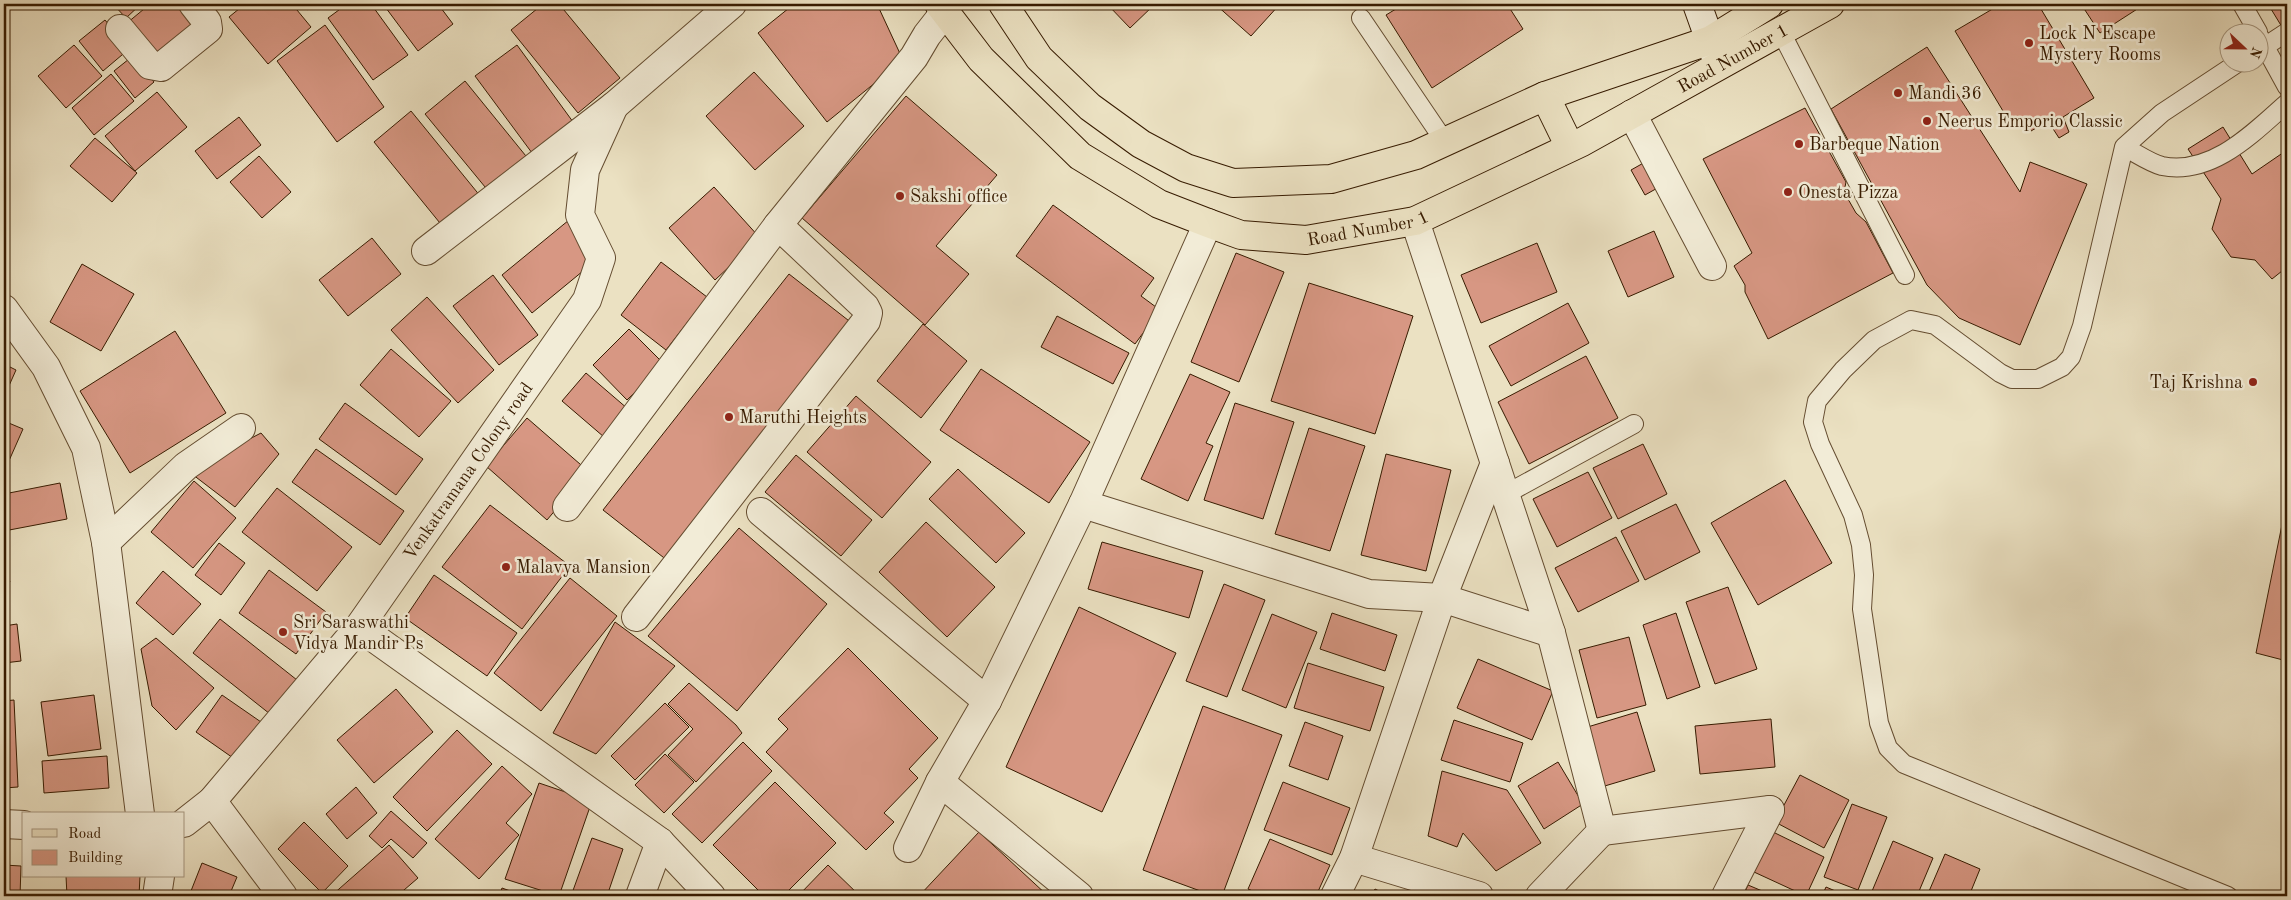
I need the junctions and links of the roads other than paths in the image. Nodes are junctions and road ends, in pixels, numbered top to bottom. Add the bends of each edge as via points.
1 (193, 4) edge
2 (732, 4) edge
3 (1003, 4) edge
4 (1697, 4) edge
5 (1769, 4) edge
6 (1830, 4) edge
7 (2242, 4) edge
8 (1740, 12) edge
9 (948, 16) edge
10 (1360, 18) dead end
11 (2251, 22) edge
12 (120, 29) dead end
13 (1781, 32) junction
14 (2287, 32) edge
15 (2268, 38) edge
16 (1711, 40) junction
17 (1755, 46) junction
18 (2268, 55) edge
19 (1719, 67) junction
20 (2224, 72) edge
21 (2287, 87) edge
22 (1545, 96) junction
23 (2287, 103) edge
24 (614, 106) junction
25 (1632, 114) junction
26 (1445, 142) junction
27 (1570, 147) junction
28 (2124, 147) junction
29 (1415, 221) junction
30 (1208, 224) junction
31 (778, 225) junction
32 (426, 251) dead end
33 (1712, 266) dead end
34 (1906, 276) dead end
35 (4, 309) edge
36 (1634, 424) dead end
37 (241, 428) dead end
38 (1495, 464) junction
39 (1506, 494) junction
40 (1083, 504) junction
41 (567, 507) dead end
42 (761, 512) dead end
43 (106, 542) junction
44 (1442, 598) junction
45 (636, 617) dead end
46 (359, 627) junction
47 (1551, 633) junction
48 (987, 701) junction
49 (940, 782) junction
50 (212, 801) junction
51 (140, 812) edge
52 (185, 823) edge
53 (4, 824) edge
54 (22, 825) edge
55 (1602, 831) junction
56 (660, 842) junction
57 (908, 848) dead end
58 (1354, 858) junction
59 (160, 878) edge
60 (2201, 891) edge
61 (157, 896) edge
62 (283, 896) edge
63 (640, 896) edge
64 (711, 896) edge
65 (1079, 896) edge
66 (1335, 896) edge
67 (1478, 896) edge
68 (1540, 896) edge
69 (1726, 896) edge
70 (2228, 896) edge

1 - 12 street via 207,22 208,29 161,67 150,65
2 - 24 street
3 - 26 main road, Road Number 1 via 1039,58 1090,107 1141,144 1179,164 1233,183 1331,179 1416,155
4 - 16 street
5 - 8 main road, Road Number 1
6 - 13 main road, Road Number 1
7 - 11 lane
8 - 16 main road, Road Number 1
8 - 17 street
9 - 30 main road, Road Number 1 via 998,78 1080,156 1159,204
9 - 31 street via 939,48 914,57
10 - 26 lane
13 - 17 main road, Road Number 1
13 - 34 lane
14 - 15 lane
16 - 19 street
16 - 22 main road, Road Number 1
17 - 19 main road, Road Number 1
18 - 21 lane
19 - 25 main road, Road Number 1
20 - 28 lane via 2162,113
22 - 26 main road, Road Number 1
22 - 27 main road
23 - 28 lane via 2222,155 2196,166 2162,166
24 - 32 street
24 - 46 street, Venkatramana Colony road via 585,170 580,214 601,258 588,300
25 - 27 main road, Road Number 1
25 - 33 street
27 - 29 main road, Road Number 1
28 - 60 lane via 2082,326 2071,357 2062,367 2038,379 2012,379 1935,325 1911,320 1874,340 1843,370 1817,401 1813,422 1853,514 1861,545 1864,575 1862,609 1879,724 1888,748 1904,764
29 - 30 main road, Road Number 1 via 1306,240 1241,235
29 - 38 street
30 - 40 street
31 - 41 street
31 - 45 street via 865,307 868,313 866,321
35 - 43 street via 46,367 86,448
36 - 39 lane
37 - 43 street via 186,466
38 - 39 street
38 - 44 street
39 - 47 street
40 - 44 street via 1369,594
40 - 48 street
42 - 48 street
43 - 51 street
44 - 47 street
44 - 58 street
46 - 50 street, Venkatramana Colony road
46 - 56 street
47 - 55 street
48 - 49 street
49 - 57 street
49 - 65 street
50 - 52 street, Venkatramana Colony road
50 - 62 street
53 - 54 street
55 - 68 street
55 - 69 street via 1770,810
56 - 63 street
56 - 64 street
58 - 66 street
58 - 67 street
59 - 61 street
60 - 70 lane

